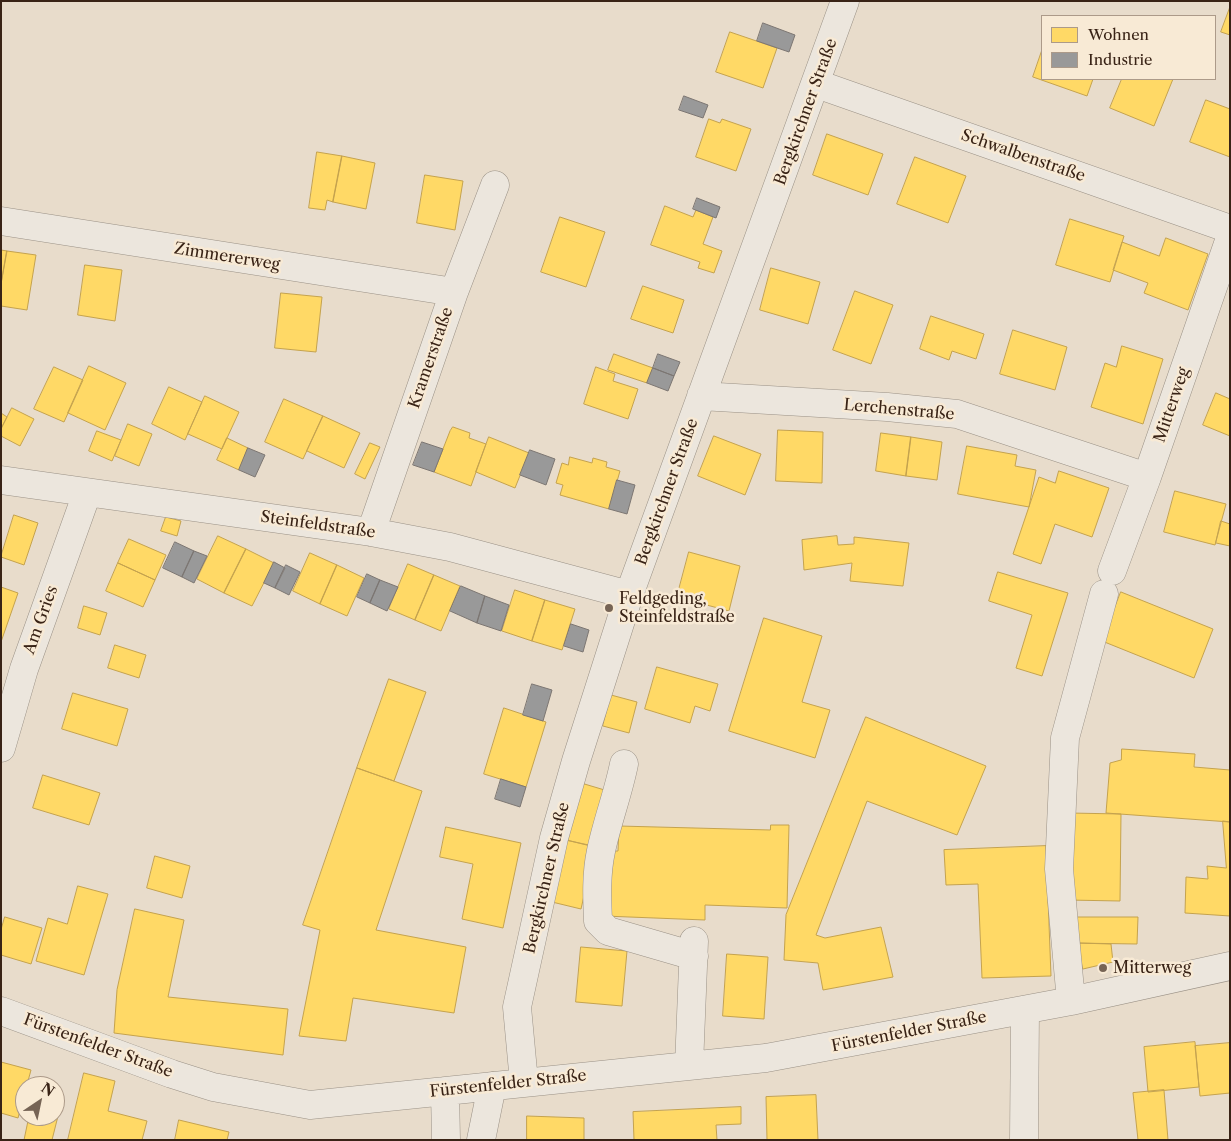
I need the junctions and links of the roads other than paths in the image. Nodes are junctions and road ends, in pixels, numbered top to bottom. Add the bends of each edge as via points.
1 (845, 1) edge
2 (817, 84) junction
3 (496, 185) dead end
4 (1, 221) edge
5 (1230, 229) edge
6 (1230, 238) edge
7 (454, 292) junction
8 (701, 396) junction
9 (1147, 477) junction
10 (1, 480) edge
11 (87, 493) junction
12 (371, 532) junction
13 (629, 596) junction
14 (1, 748) edge
15 (624, 764) dead end
16 (1230, 966) edge
17 (1071, 1000) junction
18 (1024, 1010) junction
19 (1, 1011) edge
20 (689, 1066) junction
21 (524, 1082) junction
22 (492, 1086) junction
23 (445, 1091) junction
24 (446, 1140) edge
25 (481, 1140) edge
26 (1024, 1140) edge

1 - 2 street, Bergkirchner Straße
2 - 5 street, Schwalbenstraße
2 - 8 street, Bergkirchner Straße
3 - 7 street, Kramerstraße
4 - 7 street, Zimmererweg
6 - 9 street, Mitterweg
7 - 12 street, Kramerstraße
8 - 9 street, Lerchenstraße via 957,414
8 - 13 street, Bergkirchner Straße
9 - 17 street, Mitterweg via 1108,582 1065,738 1059,869
10 - 11 street, Steinfeldstraße
11 - 12 street, Steinfeldstraße
11 - 14 street, Am Gries via 24,669
12 - 13 street, Steinfeldstraße via 450,547
13 - 21 street, Bergkirchner Straße via 554,838 517,1007
15 - 20 street via 601,851 596,892 598,921 608,931 694,948
16 - 17 street, Fürstenfelder Straße
17 - 18 street, Fürstenfelder Straße
18 - 20 street, Fürstenfelder Straße via 766,1058
18 - 26 street
19 - 23 street, Fürstenfelder Straße via 213,1087 290,1102 310,1105
20 - 21 street, Fürstenfelder Straße
21 - 22 street, Fürstenfelder Straße
22 - 23 street, Fürstenfelder Straße
22 - 25 street
23 - 24 street

